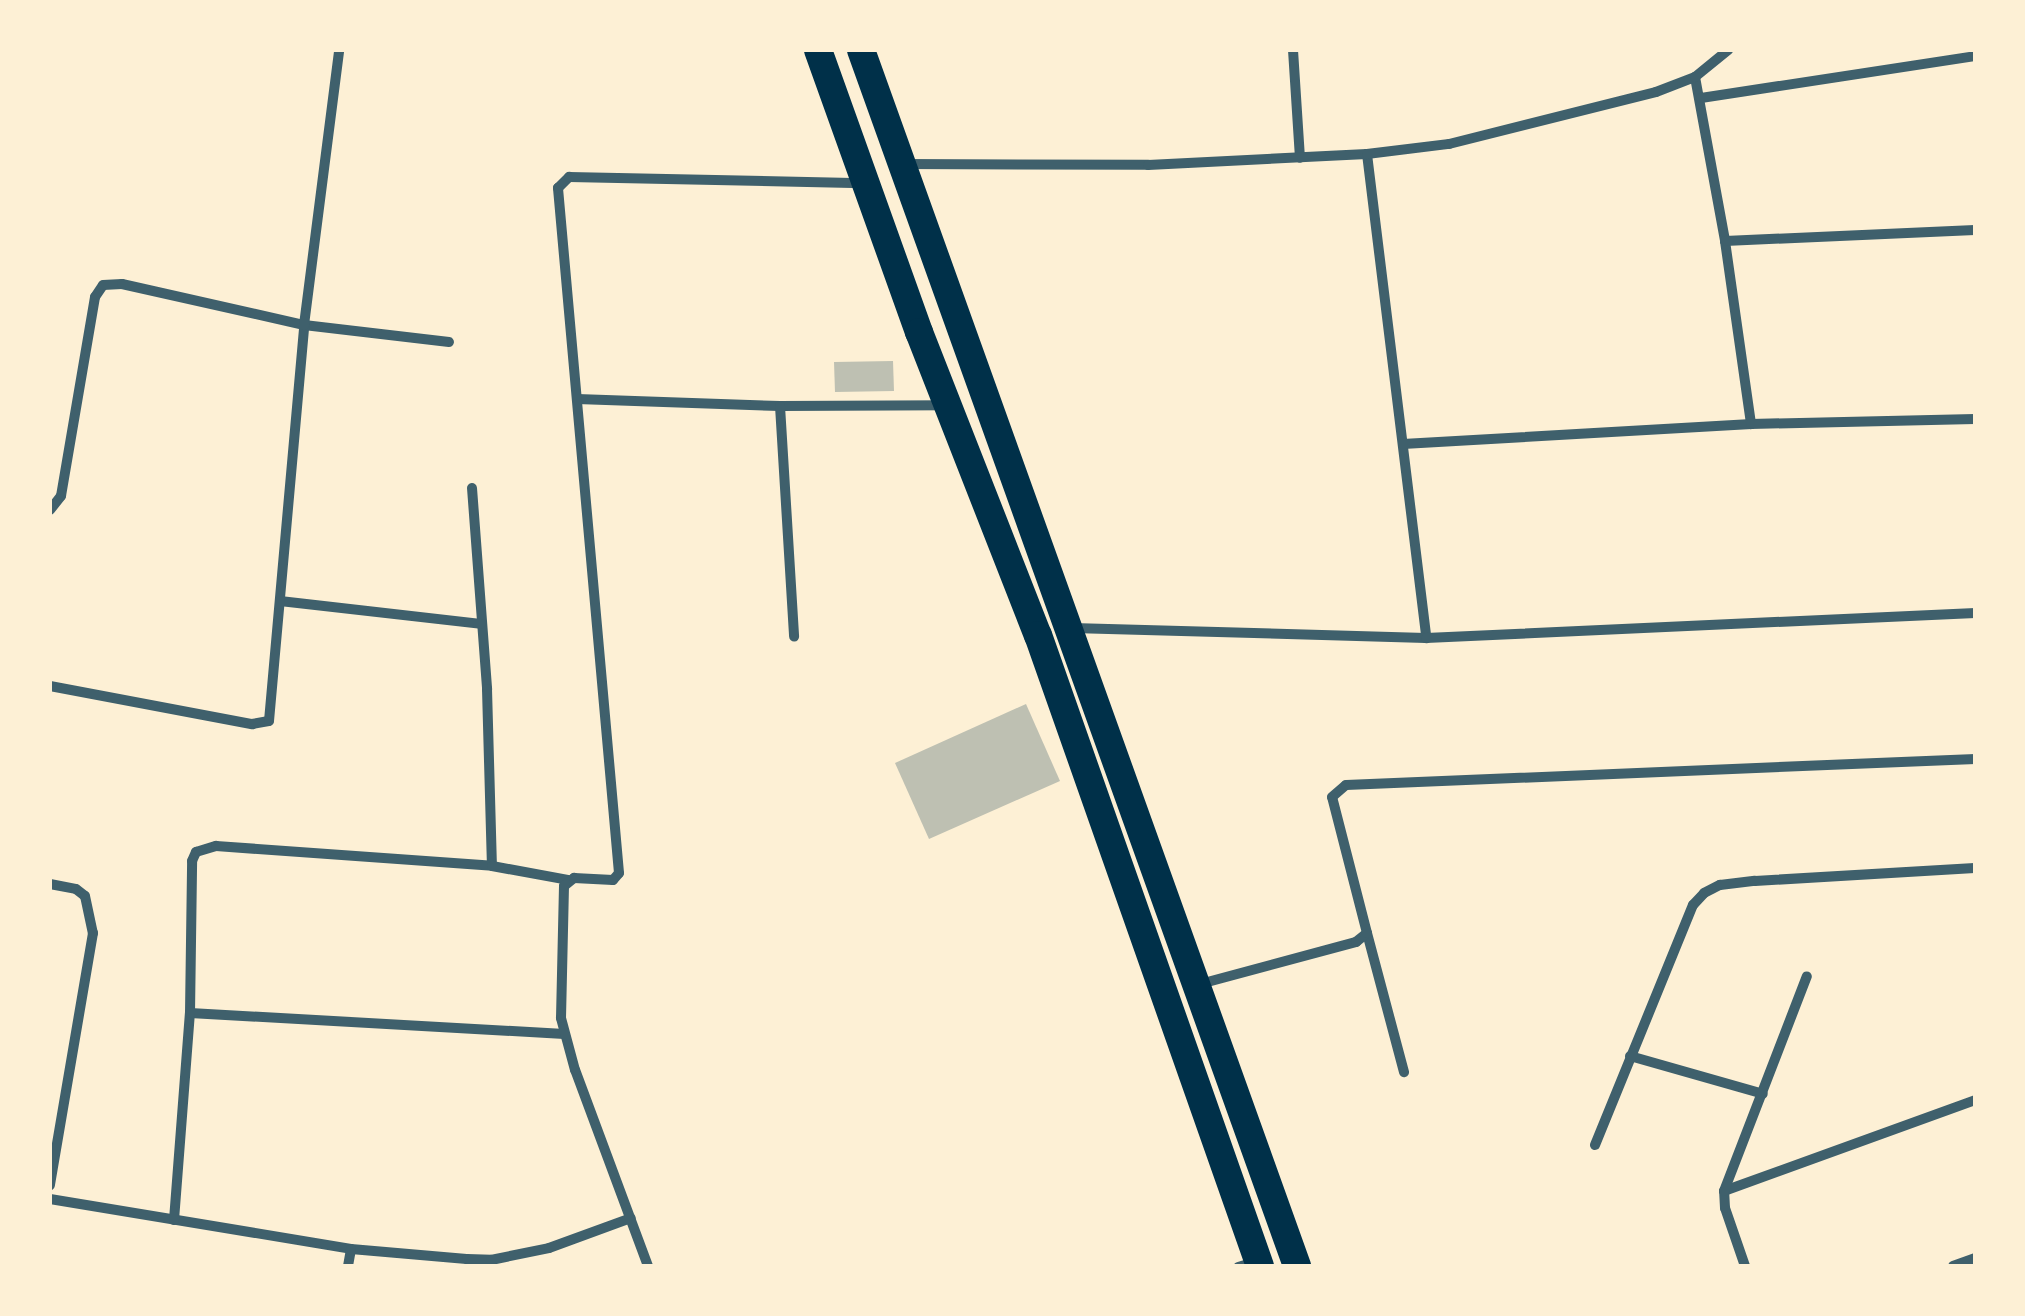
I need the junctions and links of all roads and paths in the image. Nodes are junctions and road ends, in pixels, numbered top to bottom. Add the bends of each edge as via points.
1 (339, 50) edge
2 (818, 50) edge
3 (862, 50) edge
4 (1293, 50) edge
5 (1728, 50) edge
6 (1975, 56) edge
7 (1695, 76) junction
8 (1700, 98) junction
9 (1367, 154) junction
10 (1300, 158) junction
11 (902, 164) junction
12 (865, 183) junction
13 (1975, 230) edge
14 (1725, 241) junction
15 (304, 325) junction
16 (448, 342) dead end
17 (577, 399) junction
18 (948, 405) junction
19 (780, 406) junction
20 (1975, 418) edge
21 (1751, 424) junction
22 (1403, 444) junction
23 (472, 488) dead end
24 (50, 510) edge
25 (280, 600) junction
26 (1975, 613) edge
27 (481, 624) junction
28 (1068, 628) junction
29 (1038, 635) junction
30 (794, 636) dead end
31 (1426, 638) junction
32 (50, 686) edge
33 (1975, 759) edge
34 (492, 866) junction
35 (1975, 868) edge
36 (568, 880) junction
37 (50, 884) edge
38 (1367, 933) junction
39 (1807, 976) dead end
40 (1199, 985) junction
41 (190, 1013) junction
42 (564, 1034) junction
43 (1630, 1056) junction
44 (1404, 1072) dead end
45 (50, 1084) edge
46 (66, 1086) junction
47 (1763, 1094) junction
48 (1975, 1100) edge
49 (1595, 1145) dead end
50 (50, 1185) edge
51 (1724, 1191) junction
52 (50, 1199) edge
53 (631, 1218) junction
54 (174, 1220) junction
55 (351, 1249) junction
56 (1975, 1258) edge
57 (1252, 1264) edge
58 (348, 1266) edge
59 (648, 1266) edge
60 (1298, 1266) edge
61 (1745, 1266) edge
62 (1953, 1266) edge

1 - 15 street
2 - 12 highway
3 - 11 highway
4 - 10 street
5 - 7 street
6 - 8 street
7 - 8 street
7 - 9 street via 1607,108 1449,144
8 - 14 street
9 - 10 street
9 - 22 street
10 - 11 street via 1148,166
11 - 28 highway
12 - 17 street via 563,179 558,195
12 - 18 highway
13 - 14 street
14 - 21 street
15 - 16 street
15 - 24 street via 122,284 102,286 61,496
15 - 25 street
17 - 19 street
17 - 36 street via 620,873 609,881
18 - 19 street
18 - 29 highway
19 - 30 street
20 - 21 street
21 - 22 street
22 - 31 street
23 - 27 street
25 - 27 street
25 - 32 street via 265,724
26 - 31 street
27 - 34 street
28 - 29 street
28 - 31 street
28 - 40 highway
29 - 57 highway
33 - 38 street via 1346,785 1332,797
34 - 36 street
34 - 41 street via 201,849 192,861
35 - 43 street via 1710,888 1693,905
36 - 42 street via 562,890
37 - 46 street via 84,896 93,923
38 - 40 street via 1356,942
38 - 44 street
39 - 47 street
40 - 60 highway
41 - 42 street
41 - 54 street
42 - 53 street
43 - 47 street
43 - 49 street
45 - 46 street
46 - 50 street
47 - 51 street
48 - 51 street
51 - 61 street
52 - 54 street
53 - 55 street via 549,1248 491,1260
53 - 59 street
54 - 55 street
55 - 58 street
56 - 62 street

